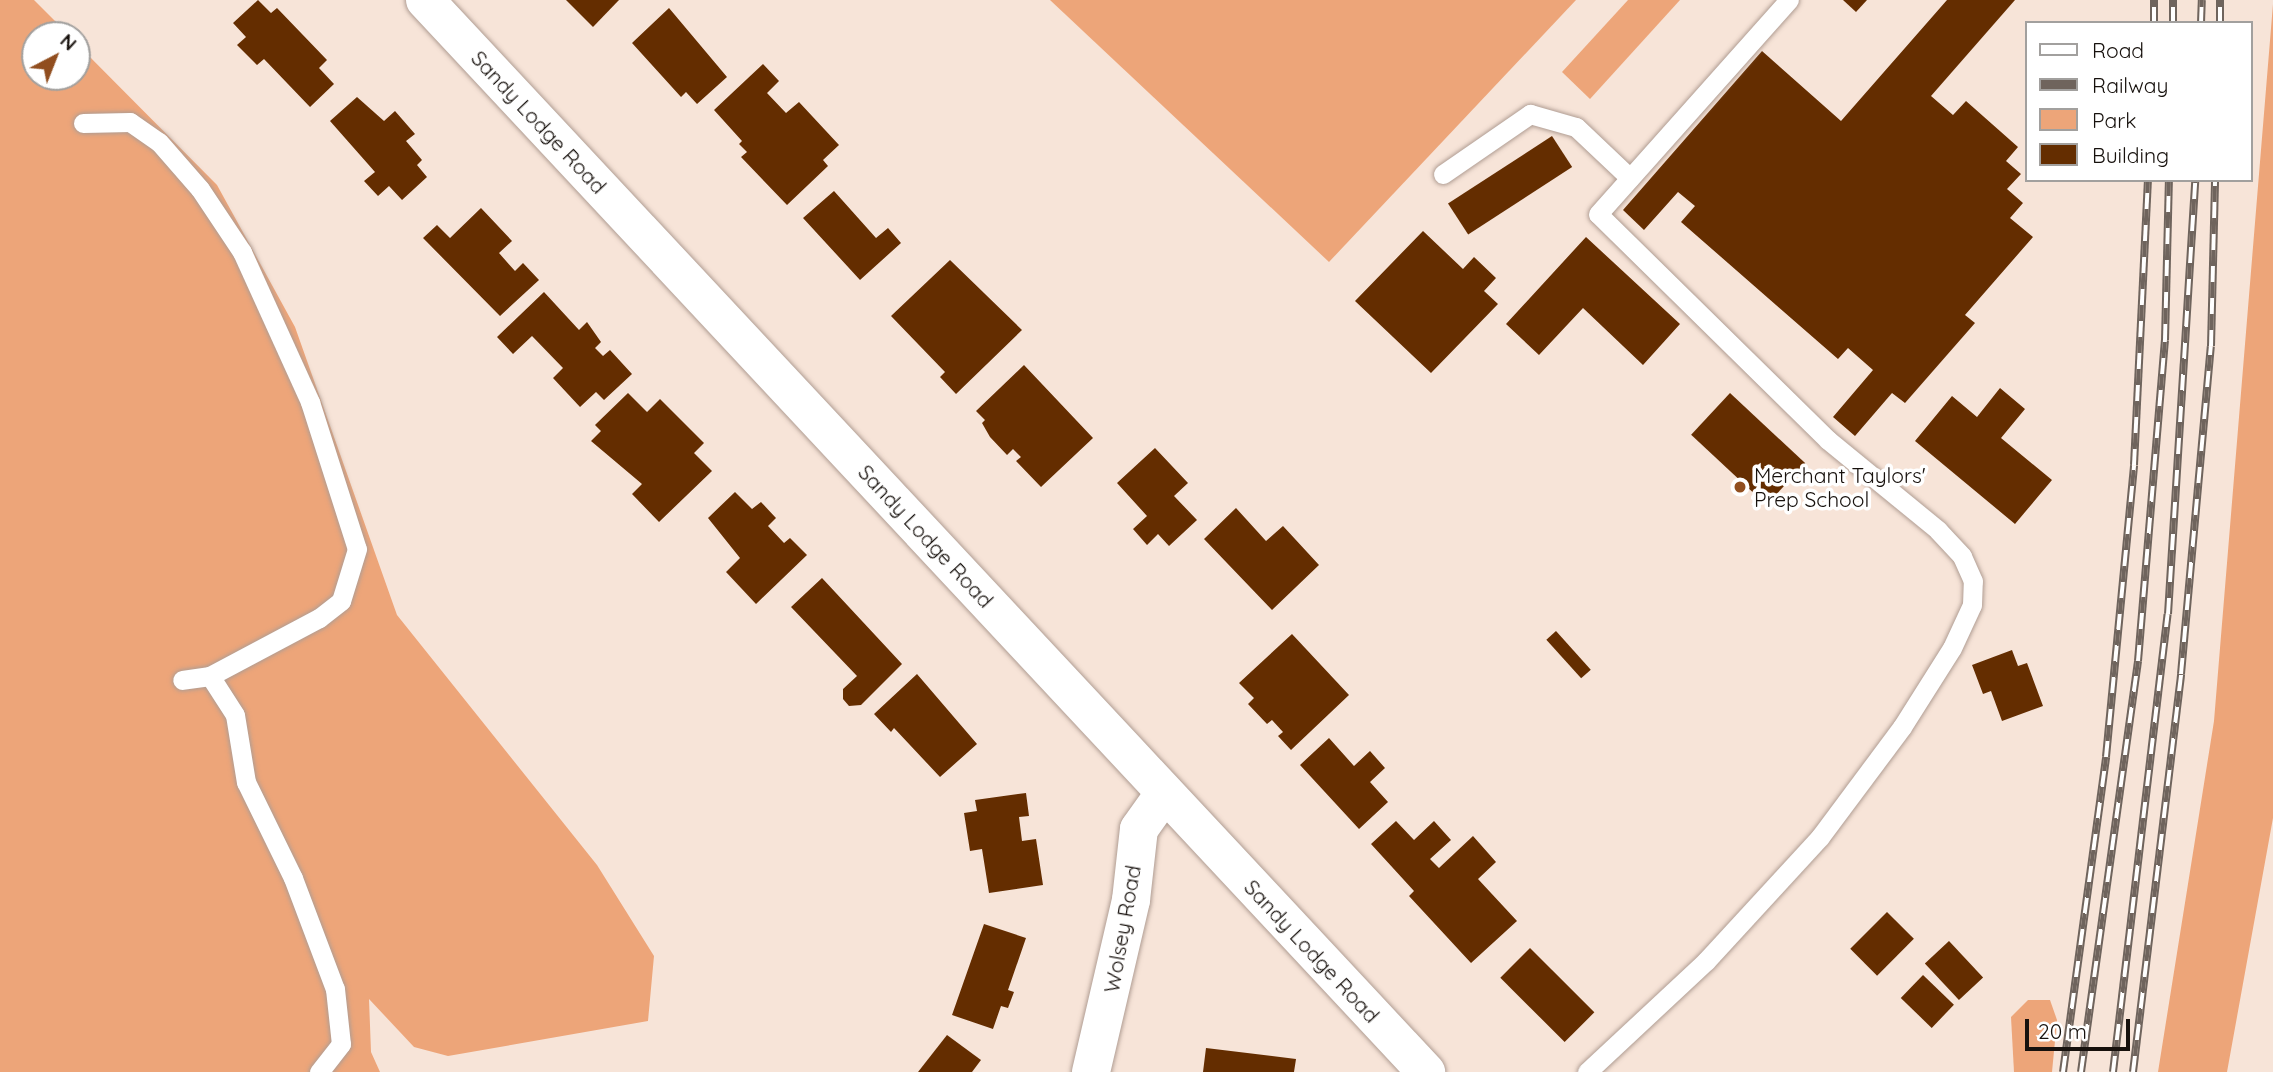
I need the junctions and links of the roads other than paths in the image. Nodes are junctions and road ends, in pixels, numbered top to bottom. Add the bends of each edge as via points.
1 (425, 0) edge
2 (1789, 0) edge
3 (83, 123) dead end
4 (1443, 174) dead end
5 (1630, 178) junction
6 (210, 676) junction
7 (182, 680) dead end
8 (1164, 793) junction
9 (319, 1072) edge
10 (1091, 1072) edge
11 (1426, 1072) edge
12 (1587, 1072) edge

1 - 8 street, Sandy Lodge Road
2 - 5 lane
3 - 6 lane via 130,122 159,142 200,189 242,252 310,402 357,549 341,601 319,618
4 - 5 lane via 1530,114 1576,127
5 - 12 lane via 1598,214 1828,440 1938,530 1962,556 1973,581 1972,605 1952,648 1902,727 1820,838 1706,961
6 - 7 lane
6 - 9 lane via 235,716 246,782 293,878 335,989 341,1044
8 - 10 street, Wolsey Road via 1139,829 1131,900
8 - 11 street, Sandy Lodge Road

